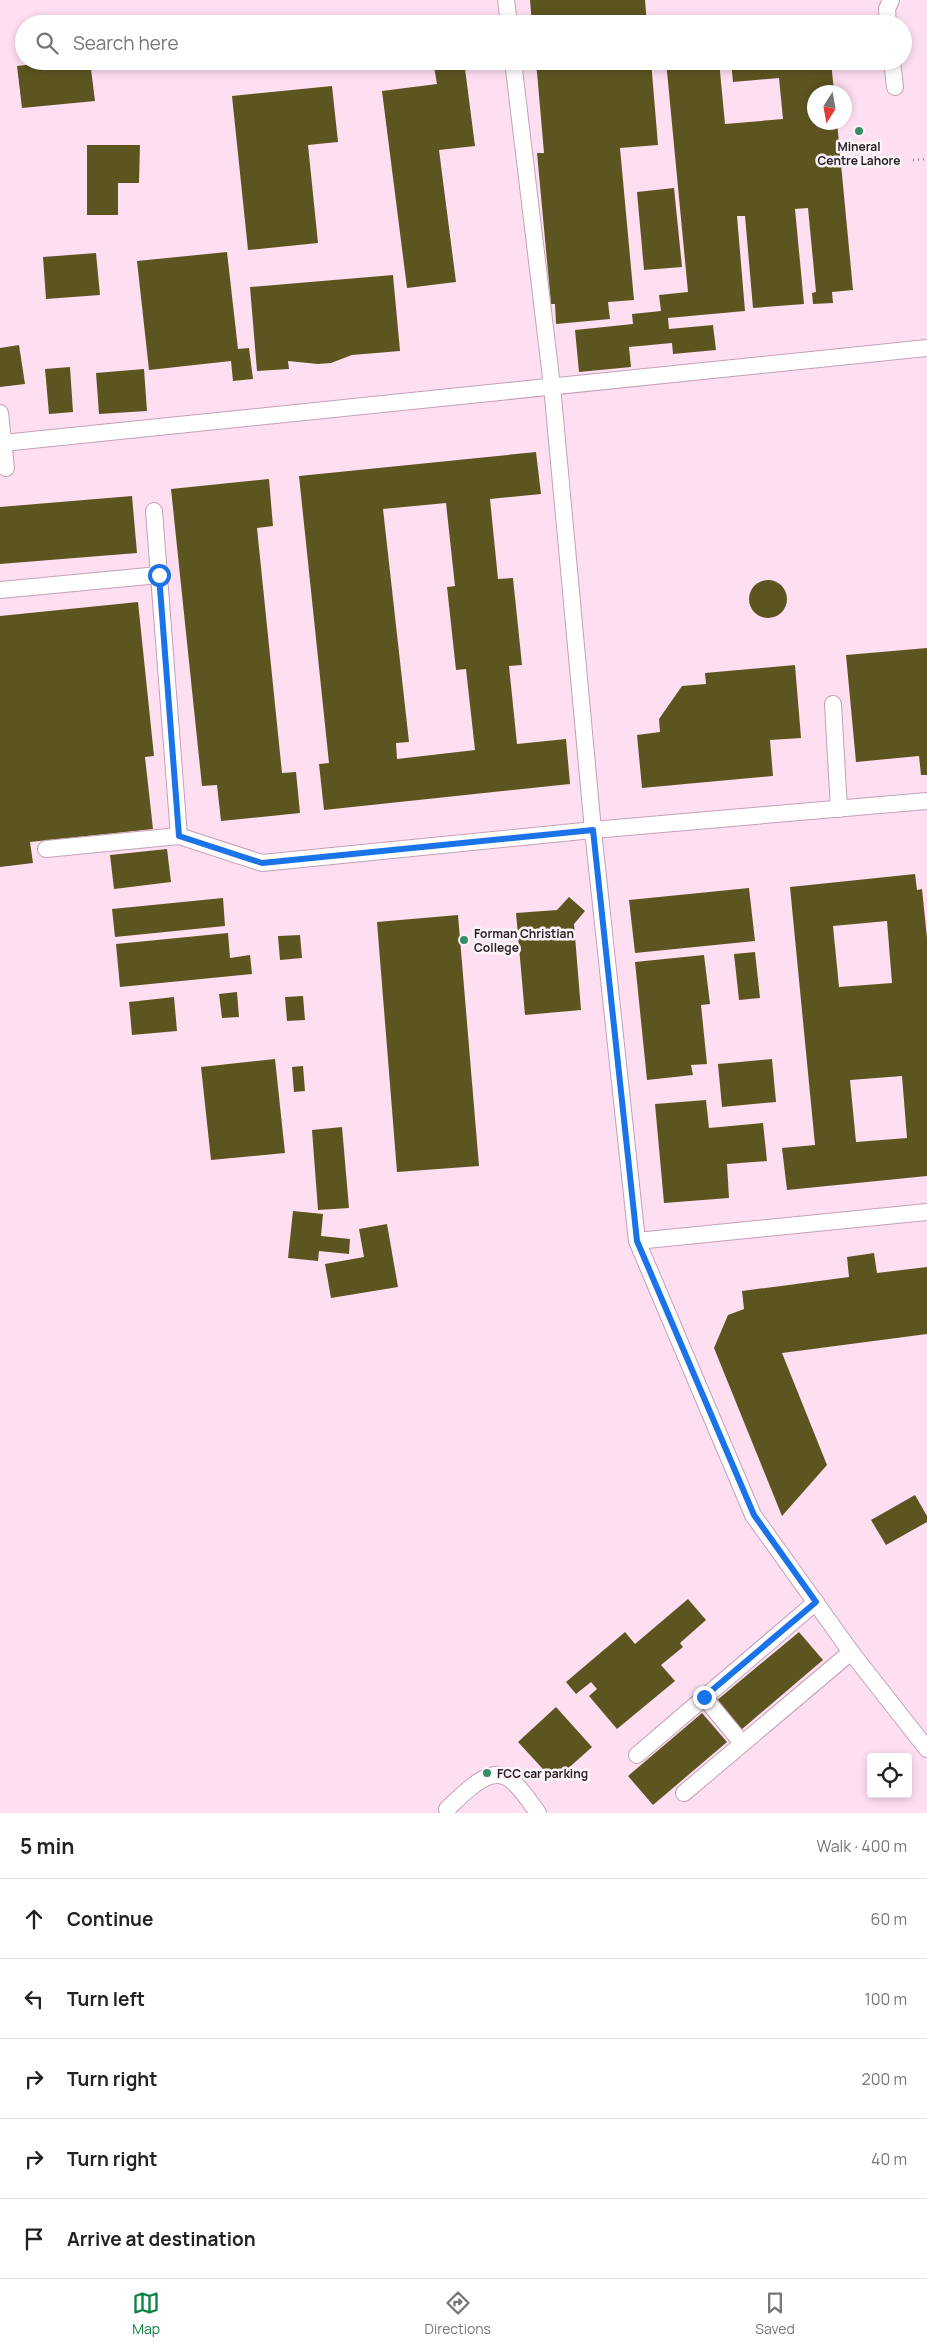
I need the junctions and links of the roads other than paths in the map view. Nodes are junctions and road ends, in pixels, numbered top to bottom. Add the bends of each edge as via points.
1 (506, 0) edge
2 (891, 0) edge
3 (508, 15) edge
4 (887, 15) edge
5 (514, 70) edge
6 (893, 70) edge
7 (895, 87) dead end
8 (927, 348) edge
9 (552, 386) junction
10 (0, 413) edge
11 (3, 443) junction
12 (6, 468) dead end
13 (154, 510) dead end
14 (159, 575) junction
15 (0, 590) edge
16 (834, 704) dead end
17 (927, 801) edge
18 (839, 809) junction
19 (593, 830) junction
20 (179, 836) junction
21 (46, 849) dead end
22 (927, 1212) edge
23 (637, 1241) junction
24 (816, 1602) junction
25 (851, 1652) junction
26 (704, 1697) junction
27 (742, 1744) junction
28 (927, 1749) edge
29 (637, 1754) dead end
30 (684, 1793) dead end
31 (446, 1812) edge
32 (538, 1813) edge

1 - 3 lane
2 - 4 lane
5 - 9 lane
6 - 7 lane
8 - 9 lane
9 - 11 lane
9 - 19 lane
10 - 11 lane
11 - 12 lane
13 - 14 lane
14 - 15 lane
14 - 20 lane
16 - 18 lane
17 - 18 lane
18 - 19 lane
19 - 20 lane via 262,863
19 - 23 lane
20 - 21 lane
22 - 23 lane
23 - 24 lane via 754,1515
24 - 25 lane
24 - 26 lane
25 - 27 lane
25 - 28 lane
26 - 27 lane
26 - 29 lane
27 - 30 lane
31 - 32 lane via 487,1776 500,1774 513,1781

